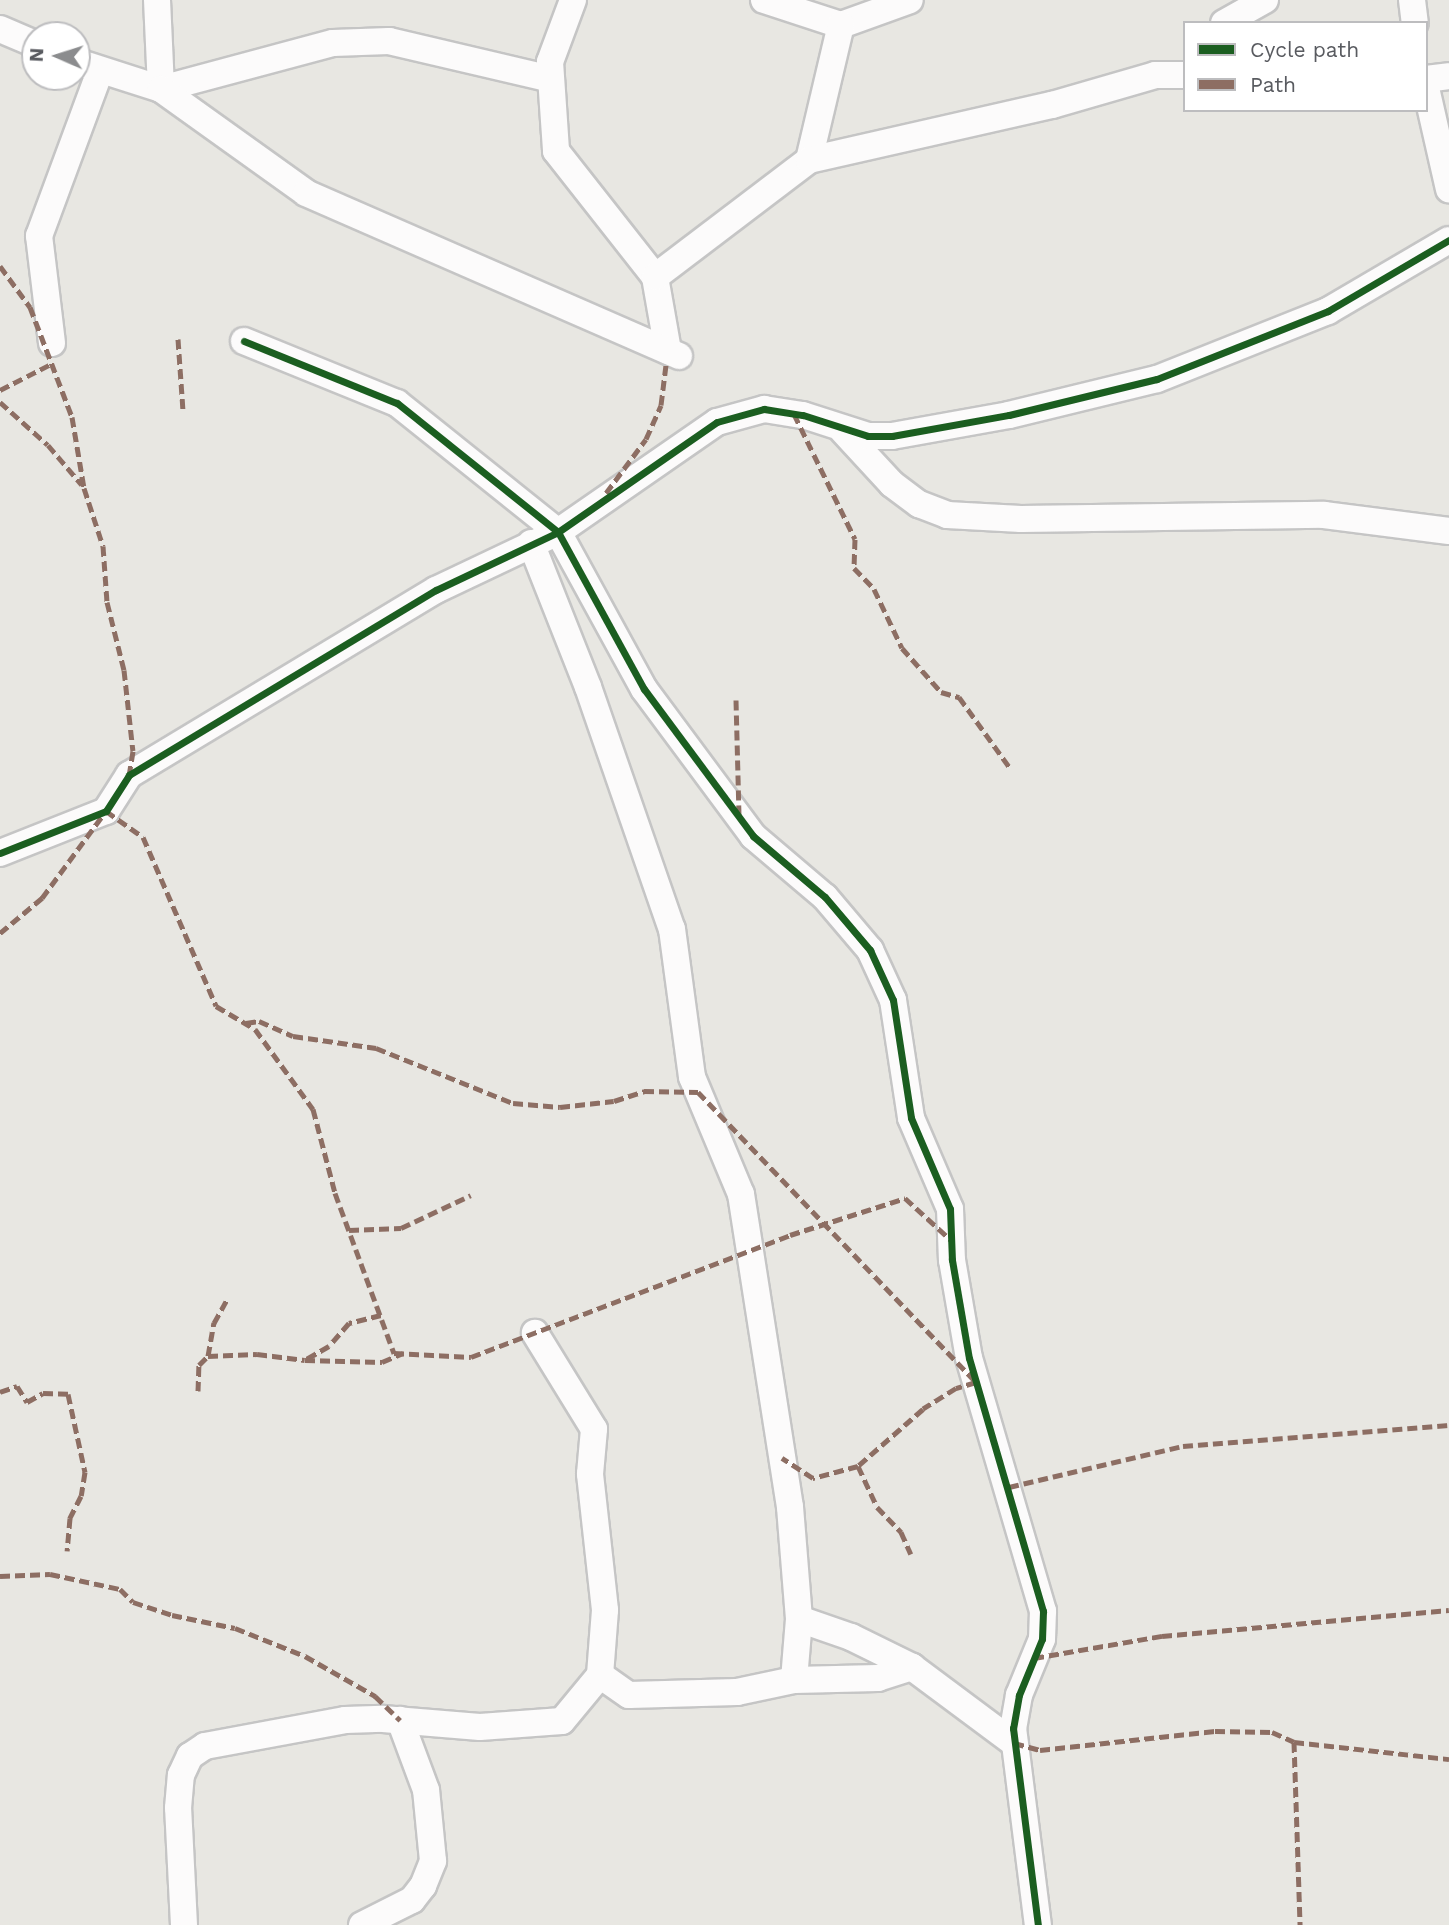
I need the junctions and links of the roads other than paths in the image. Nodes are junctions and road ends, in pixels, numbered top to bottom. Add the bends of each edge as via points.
1 (157, 0) edge
2 (573, 0) edge
3 (910, 0) edge
4 (1265, 0) edge
5 (1412, 0) edge
6 (780, 2) edge
7 (1232, 12) edge
8 (1415, 21) edge
9 (841, 25) junction
10 (0, 29) edge
11 (21, 38) edge
12 (1183, 54) edge
13 (91, 67) edge
14 (1155, 75) junction
15 (1183, 75) edge
16 (1449, 76) edge
17 (551, 79) junction
18 (1428, 79) edge
19 (161, 89) junction
20 (82, 91) edge
21 (1428, 97) edge
22 (809, 160) junction
23 (1449, 189) edge
24 (1445, 248) edge
25 (655, 277) junction
26 (244, 341) dead end
27 (52, 344) dead end
28 (842, 430) junction
29 (1449, 531) edge
30 (558, 532) junction
31 (531, 543) junction
32 (0, 853) edge
33 (535, 1333) dead end
34 (799, 1619) junction
35 (912, 1667) junction
36 (600, 1675) junction
37 (794, 1681) junction
38 (400, 1720) junction
39 (1014, 1743) junction
40 (184, 1925) edge
41 (362, 1925) edge
42 (1038, 1925) edge

1 - 19 street
2 - 17 street via 550,62
3 - 9 street
4 - 7 street
5 - 8 street
6 - 9 street
9 - 22 street
10 - 11 street
12 - 14 street
13 - 19 street
14 - 15 street
14 - 22 street via 1052,104
16 - 18 street
17 - 19 street via 389,41 333,43
17 - 25 street via 556,152
19 - 25 street via 306,193 674,354
20 - 27 street via 39,236
21 - 23 street
22 - 25 street
24 - 28 street via 1328,311 1157,379 923,433 868,436
26 - 30 street via 397,403
28 - 29 street via 892,484 919,504 947,515 1021,519 1324,515
28 - 30 street via 803,415 764,409 737,414 706,429
30 - 31 street
30 - 39 street via 644,690 752,836 825,897 870,950 893,1000 911,1118 950,1209 952,1260 970,1358 1043,1611 1042,1639 1015,1711
31 - 32 street via 436,590 129,775 106,811
31 - 34 street via 588,687 672,929 692,1077 741,1194 790,1507
33 - 36 street via 594,1429 590,1474 605,1610
34 - 35 street via 851,1637
34 - 37 street
35 - 37 street via 878,1678
35 - 39 street
36 - 37 street via 629,1695 737,1692
36 - 38 street via 562,1721 480,1727
38 - 40 street via 345,1720 205,1746 190,1756 181,1775 178,1808
38 - 41 street via 426,1790 433,1861 424,1886 412,1900
39 - 42 street

